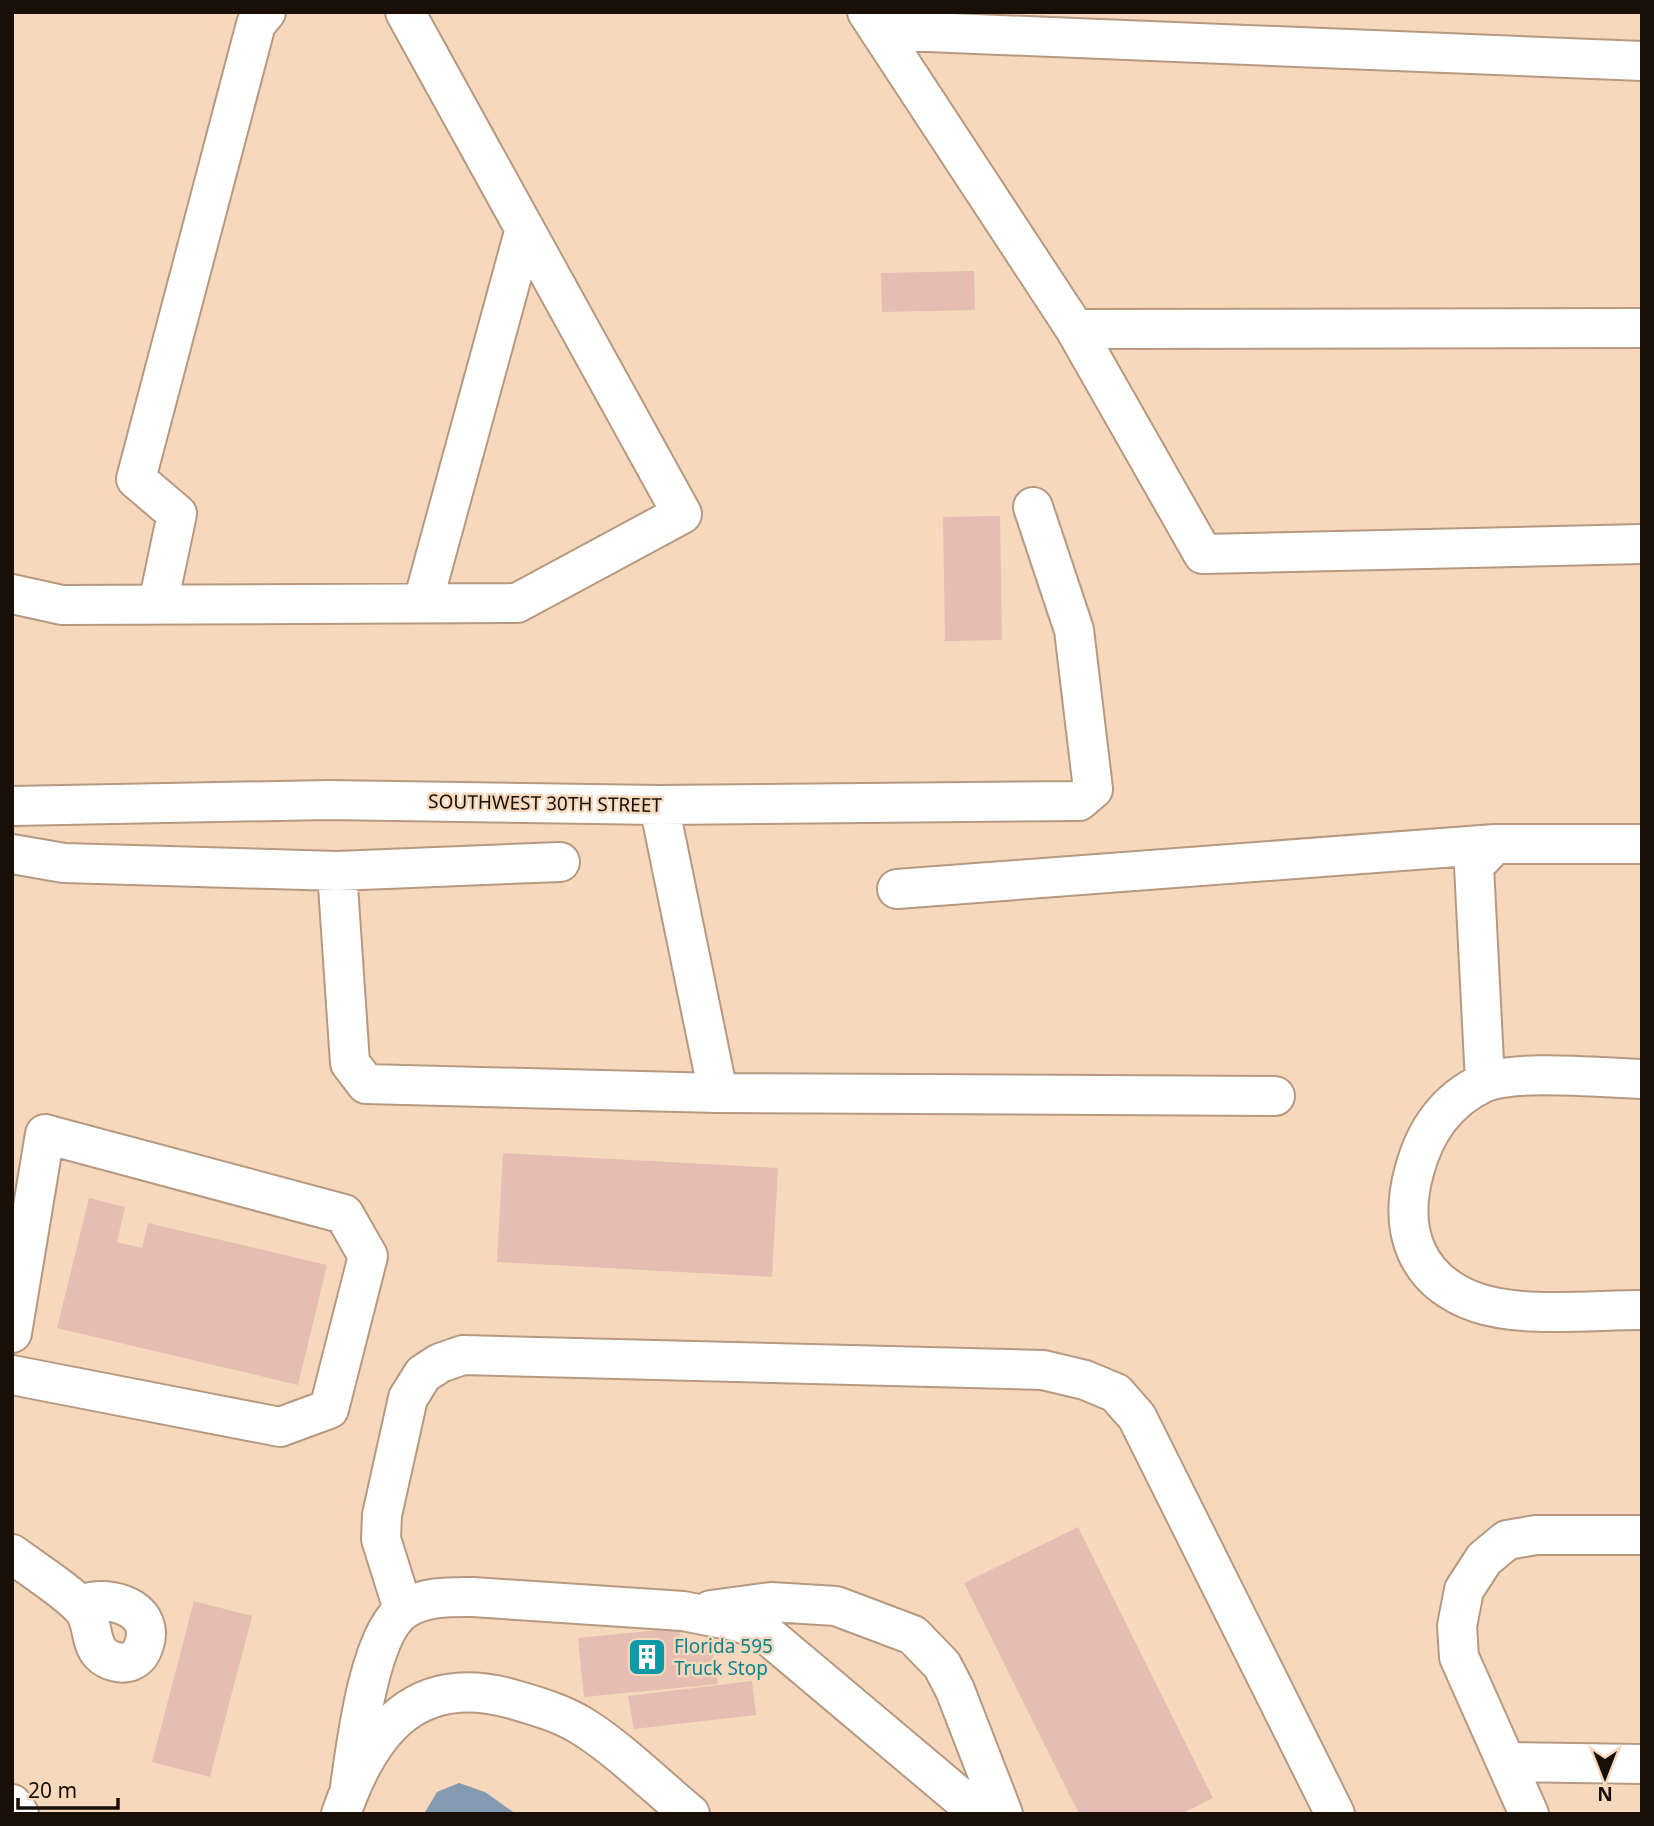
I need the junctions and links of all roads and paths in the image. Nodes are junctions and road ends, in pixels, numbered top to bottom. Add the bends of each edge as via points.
1 (266, 12) edge
2 (405, 12) edge
3 (873, 21) edge
4 (1642, 61) edge
5 (524, 232) junction
6 (1642, 328) edge
7 (1074, 329) junction
8 (1033, 507) dead end
9 (1642, 544) edge
10 (12, 594) edge
11 (423, 602) junction
12 (158, 604) junction
13 (659, 805) junction
14 (12, 806) edge
15 (1494, 844) junction
16 (1642, 844) edge
17 (12, 854) edge
18 (560, 862) dead end
19 (337, 871) junction
20 (897, 889) dead end
21 (1642, 1079) edge
22 (1485, 1083) junction
23 (718, 1093) junction
24 (1275, 1096) dead end
25 (29, 1131) edge
26 (1642, 1310) edge
27 (12, 1333) edge
28 (12, 1375) edge
29 (1642, 1535) edge
30 (12, 1554) edge
31 (404, 1609) junction
32 (85, 1611) dead end
33 (692, 1612) junction
34 (1506, 1762) junction
35 (1642, 1764) edge
36 (346, 1800) edge
37 (12, 1804) edge
38 (1333, 1813) edge
39 (19, 1814) edge
40 (690, 1814) edge
41 (980, 1814) edge
42 (1003, 1814) edge
43 (1529, 1814) edge

1 - 12 street via 256,23 136,479 177,514
2 - 5 street
3 - 4 street
3 - 7 street
5 - 11 street
5 - 11 street via 682,514 517,603
6 - 7 street
7 - 9 street via 1203,554
8 - 13 street, SOUTHWEST 30TH STREET via 1074,630 1093,789 1079,801
10 - 12 street via 62,604
11 - 12 street
13 - 14 street, SOUTHWEST 30TH STREET via 328,800
13 - 23 street
15 - 16 street
15 - 20 street
15 - 22 street via 1474,866
17 - 19 street via 64,863
18 - 19 street
19 - 23 street via 350,1063 366,1084
21 - 22 street via 1512,1077
22 - 26 street via 1459,1098 1434,1121 1419,1152 1409,1189 1407,1227 1419,1260 1437,1280 1477,1303 1518,1310
23 - 24 street
25 - 27 street
25 - 28 street via 344,1214 368,1256 329,1409 280,1427
29 - 34 street via 1536,1535 1507,1540 1484,1559 1464,1590 1457,1626 1459,1657
30 - 32 street
31 - 33 street via 441,1597 473,1597
31 - 36 street via 374,1666 362,1706
31 - 38 street via 381,1539 382,1515 408,1398 423,1374 440,1363 463,1355 1043,1370 1116,1393 1137,1417
33 - 41 street via 765,1633
33 - 42 street via 771,1602 836,1606 913,1635 942,1665 955,1690
34 - 35 street
34 - 43 street
36 - 40 street via 372,1744 394,1719 442,1694 473,1691 539,1706 582,1726
37 - 39 street

